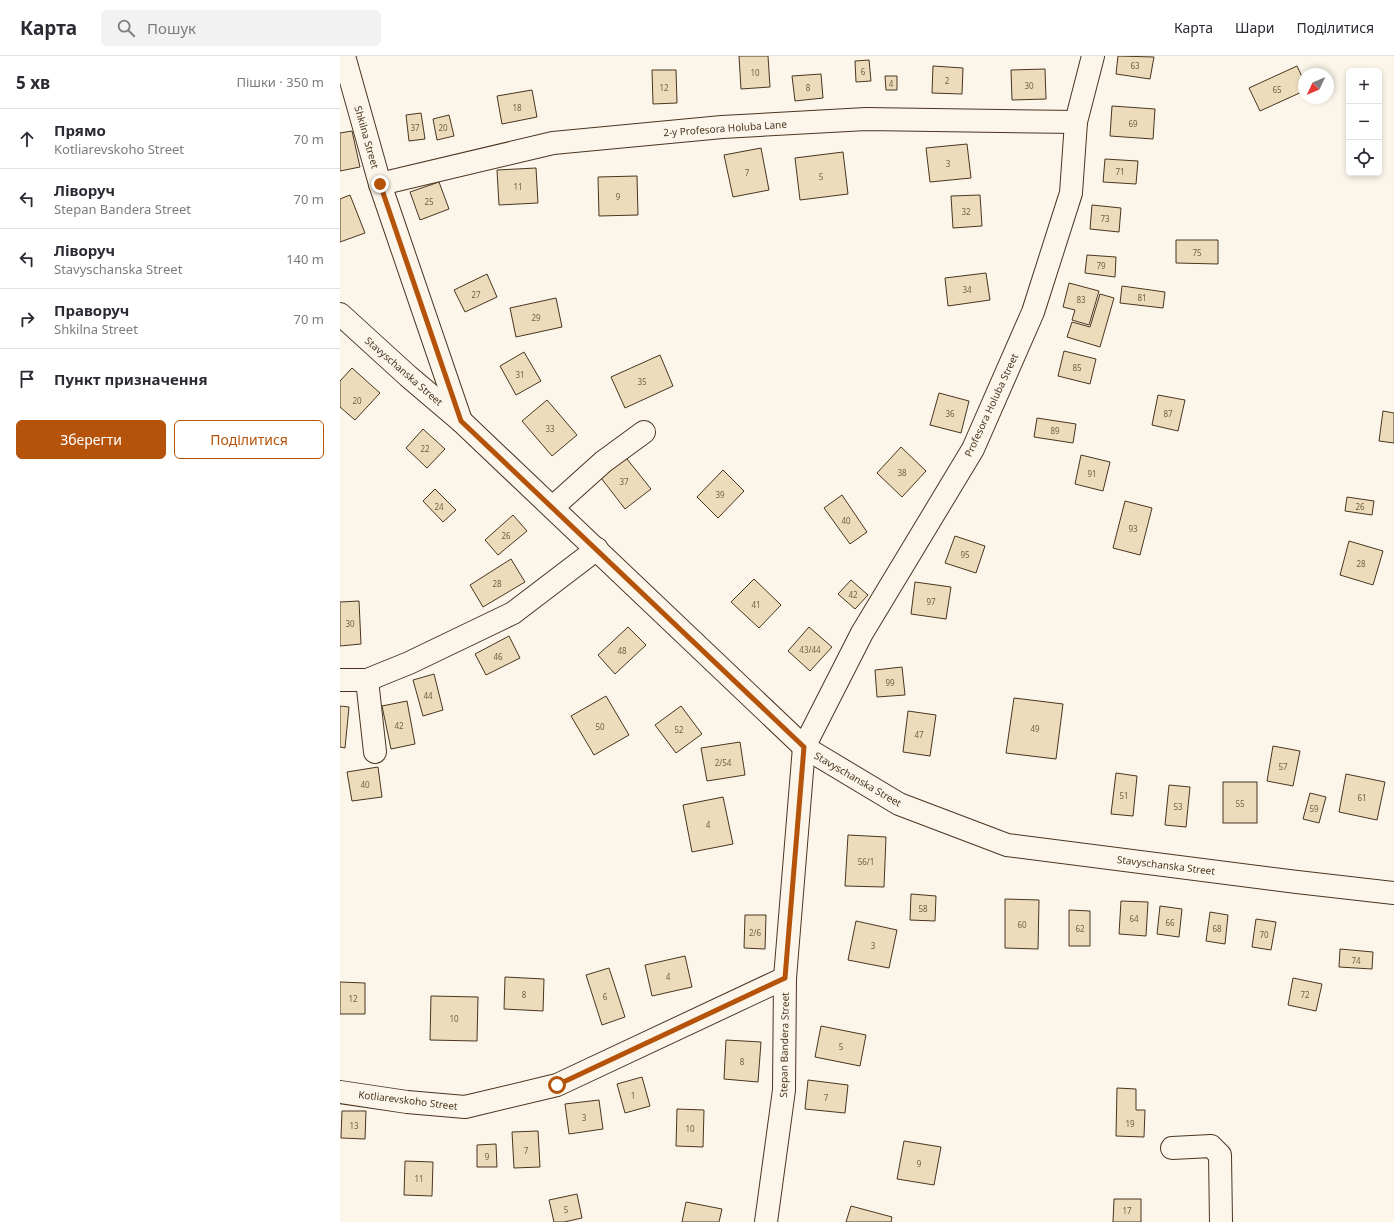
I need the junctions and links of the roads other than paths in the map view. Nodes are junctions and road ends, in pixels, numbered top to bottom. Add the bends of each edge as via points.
1 (344, 56) edge
2 (1092, 56) edge
3 (1076, 122) junction
4 (380, 184) junction
5 (340, 314) edge
6 (461, 421) junction
7 (644, 432) dead end
8 (553, 506) junction
9 (597, 549) junction
10 (340, 680) edge
11 (367, 680) junction
12 (804, 747) junction
13 (375, 752) dead end
14 (1394, 893) edge
15 (785, 978) junction
16 (340, 1092) edge
17 (1172, 1148) dead end
18 (766, 1222) edge
19 (1221, 1222) edge

1 - 4 street, Shkilna Street
2 - 3 street, Profesora Holuba Street
3 - 4 street, 2-y Profesora Holuba Lane via 866,119 722,127 553,143
3 - 12 street, Profesora Holuba Street via 1071,193 1033,312 973,449 862,633
4 - 6 street, Shkilna Street
5 - 6 street, Stavyschanska Street
6 - 8 street, Stavyschanska Street
7 - 8 street via 603,462
8 - 9 street, Stavyschanska Street
9 - 11 street via 513,613 409,663
9 - 12 street, Stavyschanska Street
10 - 11 street
11 - 13 street
12 - 14 street, Stavyschanska Street via 899,804 1007,845
12 - 15 street, Stepan Bandera Street
15 - 16 street, Kotliarevskoho Street via 557,1085 465,1107
15 - 18 street, Stepan Bandera Street via 784,1090
17 - 19 street via 1211,1146 1220,1155

